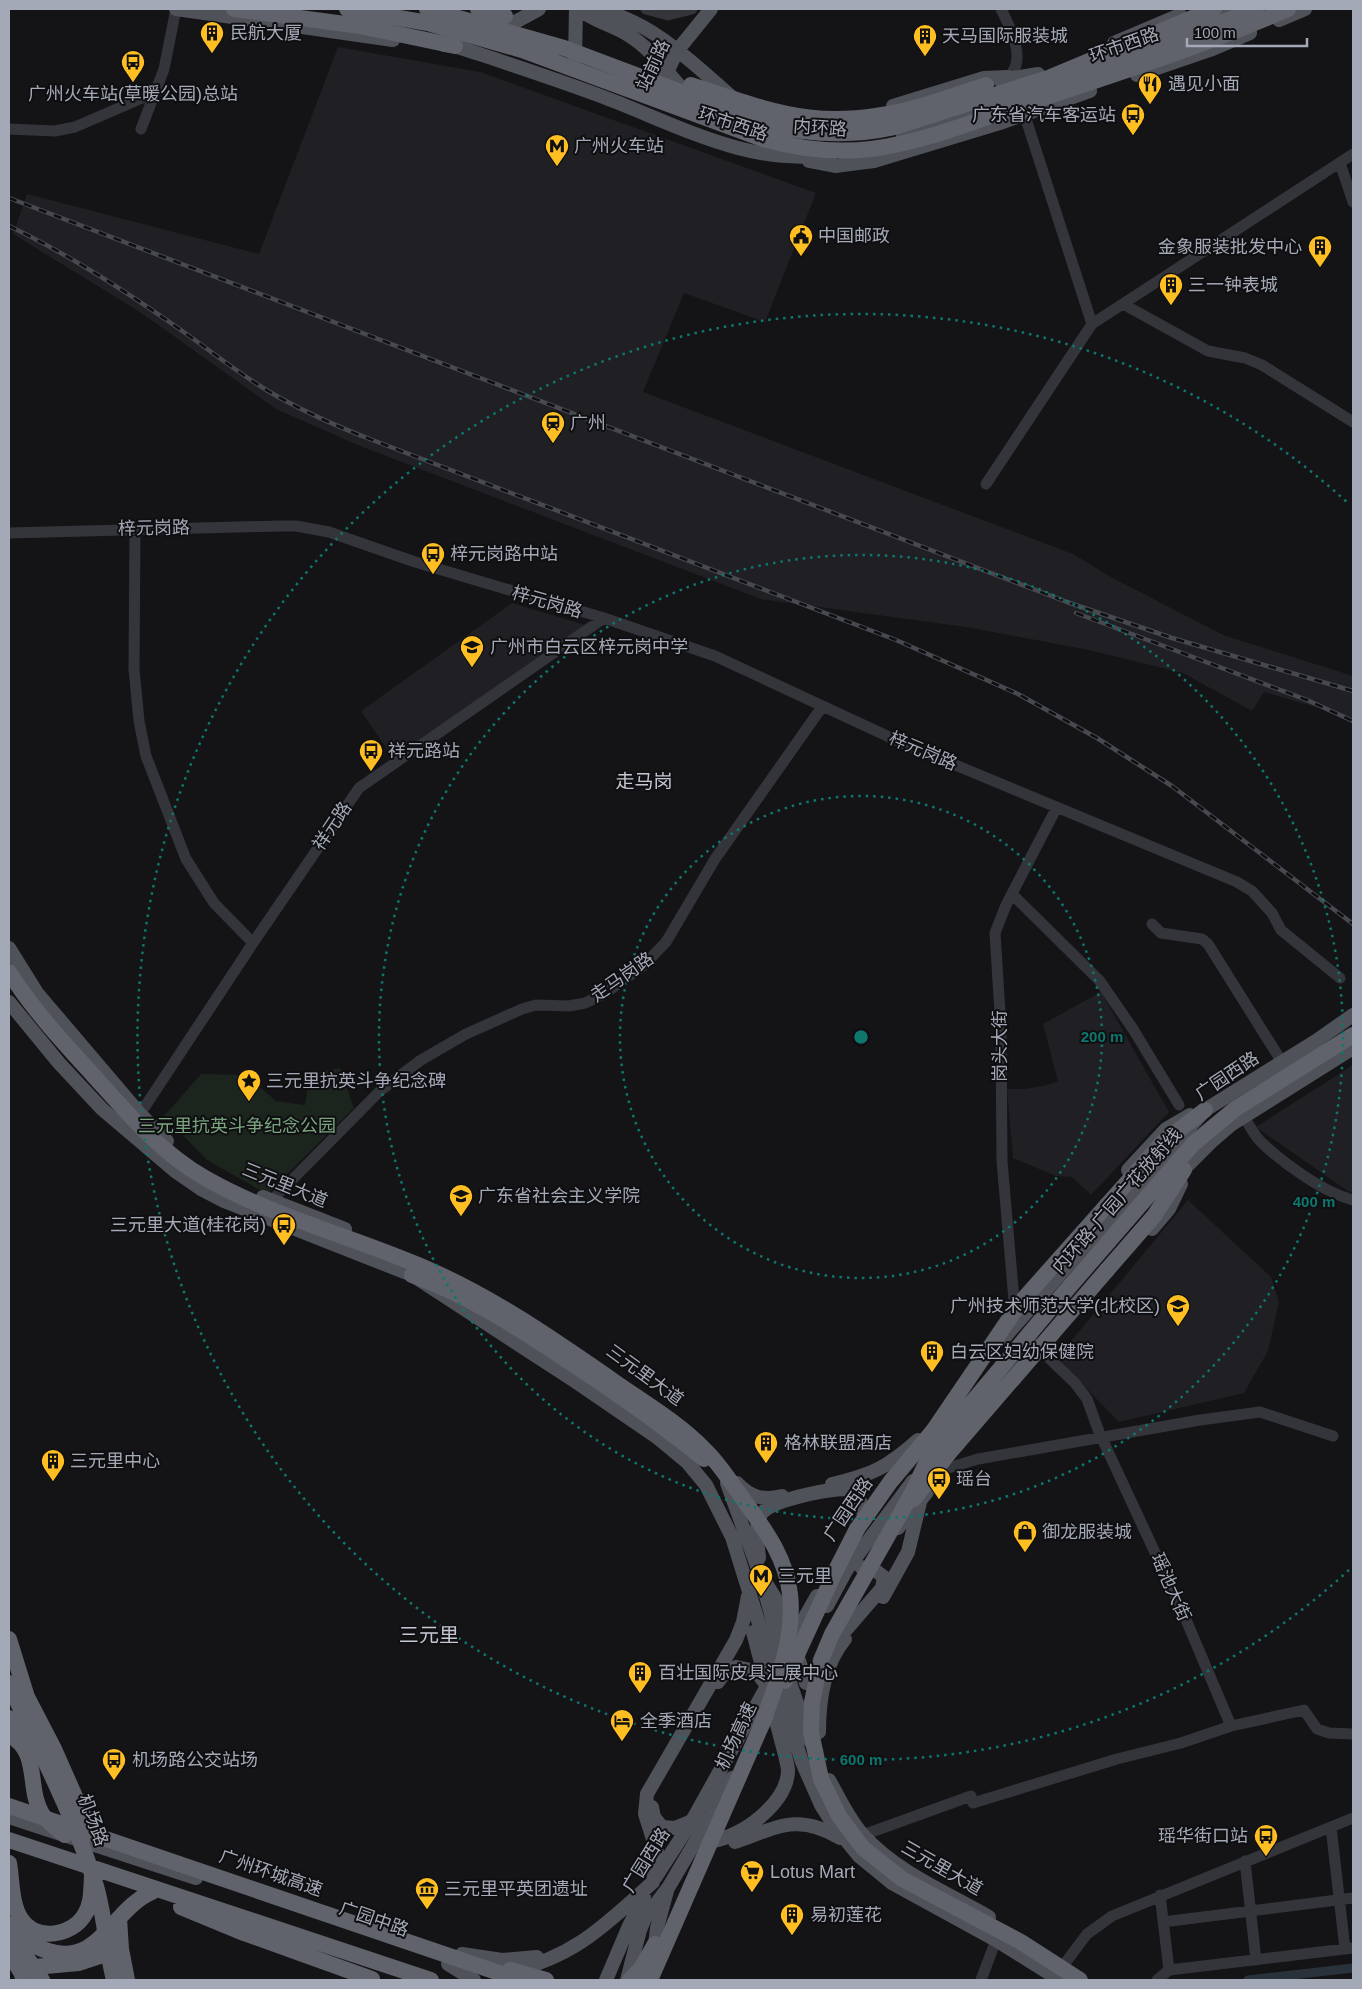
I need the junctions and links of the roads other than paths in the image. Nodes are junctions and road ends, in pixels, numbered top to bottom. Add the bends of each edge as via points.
1 (176, 9) edge
2 (234, 9) edge
3 (291, 9) edge
4 (347, 9) edge
5 (390, 9) edge
6 (427, 9) edge
7 (450, 9) edge
8 (478, 9) edge
9 (538, 9) edge
10 (577, 9) edge
11 (592, 9) edge
12 (646, 9) edge
13 (692, 9) edge
14 (711, 9) edge
15 (1001, 9) edge
16 (1195, 9) edge
17 (1214, 9) edge
18 (1228, 9) edge
19 (1235, 9) edge
20 (1256, 9) edge
21 (1270, 9) edge
22 (1288, 9) edge
23 (1306, 9) edge
24 (505, 16) junction
25 (465, 26) junction
26 (455, 46) junction
27 (564, 48) junction
28 (677, 52) junction
29 (1089, 65) junction
30 (536, 72) junction
31 (667, 72) junction
32 (1044, 75) junction
33 (1008, 77) junction
34 (986, 85) joint
35 (584, 90) junction
36 (156, 92) junction
37 (701, 107) junction
38 (984, 109) junction
39 (1024, 113) junction
40 (652, 116) junction
41 (730, 123) junction
42 (817, 128) junction
43 (834, 128) junction
44 (9, 129) edge
45 (141, 129) dead end
46 (750, 130) junction
47 (692, 131) junction
48 (711, 139) junction
49 (1353, 154) edge
50 (835, 155) junction
51 (1340, 163) junction
52 (1353, 202) edge
53 (1122, 304) junction
54 (1092, 324) junction
55 (1353, 422) edge
56 (986, 484) dead end
57 (135, 529) junction
58 (9, 533) edge
59 (604, 618) junction
60 (822, 707) junction
61 (1057, 807) junction
62 (1012, 894) junction
63 (1152, 924) dead end
64 (253, 943) junction
65 (9, 949) edge
66 (9, 972) edge
67 (1340, 978) dead end
68 (9, 983) edge
69 (9, 1002) edge
70 (1351, 1024) edge
71 (1353, 1048) edge
72 (1282, 1062) junction
73 (1179, 1105) dead end
74 (1205, 1110) junction
75 (140, 1114) junction
76 (1243, 1116) junction
77 (133, 1133) junction
78 (1184, 1170) junction
79 (1353, 1200) edge
80 (272, 1201) junction
81 (1063, 1270) junction
82 (412, 1275) junction
83 (1026, 1287) junction
84 (1014, 1300) junction
85 (1031, 1341) junction
86 (1045, 1354) junction
87 (1016, 1358) junction
88 (966, 1383) junction
89 (948, 1404) junction
90 (1000, 1406) junction
91 (964, 1420) junction
92 (928, 1434) junction
93 (1333, 1436) dead end
94 (1102, 1437) junction
95 (715, 1456) junction
96 (945, 1469) junction
97 (920, 1501) junction
98 (754, 1514) junction
99 (866, 1515) junction
100 (886, 1538) junction
101 (841, 1566) junction
102 (761, 1577) junction
103 (748, 1592) junction
104 (9, 1640) edge
105 (804, 1680) junction
106 (9, 1683) edge
107 (768, 1688) junction
108 (27, 1697) junction
109 (9, 1709) edge
110 (9, 1718) edge
111 (762, 1724) junction
112 (1231, 1726) junction
113 (1353, 1734) edge
114 (9, 1735) edge
115 (780, 1735) junction
116 (821, 1766) junction
117 (50, 1768) junction
118 (738, 1779) junction
119 (821, 1805) junction
120 (9, 1806) edge
121 (9, 1817) edge
122 (1353, 1818) edge
123 (698, 1825) junction
124 (1331, 1826) junction
125 (92, 1828) junction
126 (9, 1834) edge
127 (65, 1835) junction
128 (863, 1835) junction
129 (9, 1840) edge
130 (846, 1842) junction
131 (157, 1851) junction
132 (129, 1856) junction
133 (1245, 1861) junction
134 (9, 1863) edge
135 (98, 1873) junction
136 (187, 1875) junction
137 (653, 1882) junction
138 (668, 1888) junction
139 (152, 1892) junction
140 (187, 1892) junction
141 (275, 1892) junction
142 (1160, 1895) junction
143 (252, 1897) junction
144 (1353, 1898) edge
145 (1340, 1900) junction
146 (1251, 1910) junction
147 (247, 1912) junction
148 (345, 1916) junction
149 (974, 1917) junction
150 (13, 1918) edge
151 (119, 1918) junction
152 (1163, 1922) junction
153 (9, 1930) edge
154 (265, 1933) junction
155 (357, 1933) junction
156 (996, 1940) junction
157 (337, 1943) junction
158 (311, 1948) junction
159 (428, 1948) junction
160 (655, 1948) junction
161 (121, 1949) junction
162 (572, 1949) junction
163 (1349, 1949) edge
164 (9, 1953) edge
165 (1256, 1960) junction
166 (1066, 1962) junction
167 (448, 1964) junction
168 (1170, 1970) junction
169 (372, 1972) edge
170 (24, 1977) edge
171 (1058, 1978) edge
172 (42, 1980) edge
173 (114, 1980) edge
174 (127, 1980) edge
175 (407, 1980) edge
176 (431, 1980) edge
177 (474, 1980) edge
178 (520, 1980) edge
179 (546, 1980) edge
180 (606, 1980) edge
181 (628, 1980) edge
182 (650, 1980) edge
183 (656, 1980) edge
184 (981, 1980) edge
185 (1080, 1980) edge
186 (1089, 1980) edge
187 (1157, 1980) edge

1 - 26 main road, 环市西路 via 360,36
1 - 36 street via 170,47
2 - 26 highway via 360,26
3 - 26 main road via 428,33
4 - 22 highway, 内环路, bridge via 428,23 522,50 763,140 840,151 885,147 946,131 1177,54
5 - 25 main road
6 - 27 highway, 内环路, bridge
7 - 24 main road
8 - 24 highway
9 - 24 main road
9 - 25 main road via 508,24
10 - 31 main road via 632,37
10 - 35 main road via 574,56
11 - 28 main road, 环市西路 via 629,18
12 - 13 street via 668,15
14 - 28 main road, 站前路
15 - 33 street via 1018,56 1017,66
16 - 29 main road via 1115,42
17 - 32 highway, bridge
18 - 29 main road, 环市西路
19 - 32 highway, 内环路, bridge via 1144,46
20 - 29 highway via 1172,43
21 - 38 main road, 环市西路 via 1117,68
23 - 39 main road via 1210,50
24 - 25 main road
25 - 30 main road via 537,49 544,54 547,64 543,71
26 - 30 main road, 环市西路
27 - 32 highway, 内环路, bridge via 749,119 784,129 826,134 896,127
27 - 34 highway, bridge via 656,73 751,106 830,120 861,120 922,106
28 - 31 main road, 站前路
28 - 42 main road, 环市西路 via 745,108 768,118
29 - 32 main road, 环市西路
29 - 38 highway
30 - 35 main road, 环市西路
31 - 37 main road
31 - 40 main road, 站前路
32 - 33 main road
32 - 43 main road, 环市西路 via 898,119
33 - 34 main road
33 - 42 main road via 984,78
35 - 40 main road, 环市西路
36 - 44 street via 75,127 55,131
36 - 45 street
37 - 41 main road
37 - 47 main road
38 - 50 main road, 环市西路
39 - 50 main road via 1003,122 853,165
39 - 54 street
40 - 47 main road, 环市西路
41 - 46 main road
41 - 47 main road
42 - 43 main road, 环市西路
43 - 50 main road
46 - 48 main road
46 - 50 main road via 803,142
47 - 48 main road, 环市西路
48 - 50 main road, 环市西路 via 766,156 801,158
49 - 51 street
51 - 52 street
51 - 53 street
53 - 54 street
53 - 55 street via 1208,351 1245,358 1262,365
54 - 56 street
57 - 58 street, 梓元岗路
57 - 59 street, 梓元岗路 via 279,526 315,529 474,582
57 - 64 street via 134,669 146,756 186,859 214,903
59 - 60 street, 梓元岗路 via 733,663
59 - 64 street, 祥元路 via 359,788
60 - 61 street, 梓元岗路
60 - 80 street, 走马岗路 via 715,859 666,942 643,966 604,994 584,1003 536,1005 522,1009 466,1034 421,1060 381,1090
61 - 62 street, 岗头大街
61 - 67 street, 梓元岗路 via 1252,890 1272,913 1281,930
62 - 73 street via 1099,980
62 - 84 street, 岗头大街 via 998,922 995,947 1001,1030 1002,1161
63 - 72 street via 1161,933 1202,939 1208,944
64 - 75 street, 祥元路
65 - 75 main road, 三元里大道 via 37,993
66 - 98 highway, bridge via 23,994 141,1128 178,1160 232,1192 433,1271 522,1319 682,1430 713,1458
68 - 77 main road
69 - 77 main road, 三元里大道 via 94,1101
70 - 72 main road, 广园西路
70 - 92 highway, 内环路-广园广花放射线, bridge via 1226,1103 1187,1136
70 - 100 highway, 内环路-广园广花放射线, bridge via 1235,1109 1178,1159 940,1438
71 - 76 main road, 广园西路
72 - 74 main road, 广园西路
74 - 81 main road, 广园西路
74 - 83 main road via 1174,1123 1157,1138
74 - 92 highway, bridge via 1163,1142 1020,1303
75 - 80 main road, 三元里大道 via 198,1165 229,1183
76 - 78 main road, 广园西路
76 - 79 street via 1260,1141 1314,1181 1341,1197
77 - 82 main road, 三元里大道 via 162,1162 212,1196
78 - 85 main road, 广园西路
78 - 86 main road via 1178,1192 1163,1217
78 - 100 highway, bridge via 1154,1216 949,1453
80 - 95 main road, 三元里大道 via 422,1259 484,1290 575,1348 651,1402 698,1437
81 - 83 main road
81 - 88 main road, 广园西路
82 - 98 highway, bridge via 508,1321 673,1433 716,1471
82 - 103 main road, 三元里大道 via 573,1380 658,1438 687,1462 706,1485 724,1519
83 - 84 main road
84 - 88 main road via 982,1347
85 - 86 street, 瑶池大街
85 - 87 main road, 广园西路
86 - 90 main road
86 - 94 street, 瑶池大街 via 1081,1389
87 - 90 main road
87 - 91 main road, 广园西路
88 - 89 main road, 广园西路
89 - 91 street via 951,1412
89 - 92 main road, 广园西路
90 - 96 main road
91 - 101 main road, 广园西路
92 - 95 main road, 广园西路 via 877,1472 770,1498 754,1497 746,1492
92 - 99 highway
93 - 94 street via 1260,1412
94 - 96 street via 978,1459
94 - 112 street, 瑶池大街
95 - 102 main road, 三元里大道
96 - 97 main road
97 - 101 main road via 885,1542
97 - 116 main road via 913,1538 893,1582 842,1643 830,1665 819,1717
98 - 111 highway, bridge via 778,1552 791,1602 786,1650
99 - 101 main road, 广园西路
99 - 102 main road via 858,1496 843,1489 766,1508 758,1524
99 - 111 highway, 机场高速, bridge
100 - 149 highway, bridge via 832,1634 821,1660 811,1719 816,1761 832,1805 863,1848 902,1879
101 - 105 main road via 876,1571 884,1577 882,1588 838,1637 829,1652 820,1680 811,1685
101 - 123 main road, 广园西路, bridge
101 - 123 main road, 广园西路, bridge via 713,1812
102 - 105 main road via 782,1609
102 - 116 main road, 三元里大道 via 797,1706
103 - 107 main road via 753,1634
103 - 119 main road, 三元里大道 via 796,1745
103 - 137 main road via 736,1640 647,1794 645,1814 656,1852
104 - 108 highway
105 - 116 street
106 - 117 highway, 机场路, bridge
107 - 115 main road
107 - 123 main road via 756,1671 741,1667 730,1669 720,1679 654,1796 652,1810 662,1826 681,1828
108 - 109 highway
108 - 125 highway
110 - 117 highway, bridge via 31,1738
111 - 118 highway, 机场高速, bridge
112 - 113 street via 1304,1710 1317,1729
112 - 128 street via 973,1803 971,1796
114 - 127 highway via 28,1752 41,1812
115 - 119 main road
115 - 123 main road via 788,1770 780,1794 735,1835 712,1841
116 - 128 main road, 三元里大道
117 - 135 highway, 机场路, bridge
118 - 181 highway, bridge via 699,1847 650,1954
118 - 182 highway, 机场高速, bridge
119 - 130 main road, 三元里大道
120 - 159 highway, 广州环城高速, bridge
121 - 127 main road, 广园中路
122 - 124 street
123 - 137 main road, 广园西路
123 - 138 main road, 广园西路
124 - 133 street
124 - 145 street
125 - 131 main road
125 - 132 main road
126 - 140 main road, 广园中路
127 - 132 main road, 广园中路
128 - 166 main road, 三元里大道 via 902,1869
129 - 135 highway, bridge
130 - 156 main road, 三元里大道 via 892,1883
130 - 160 main road via 822,1828 800,1824 766,1831 716,1849 702,1861 673,1923
131 - 132 main road
131 - 136 main road
131 - 141 main road
132 - 136 main road, 广园中路
133 - 142 street
133 - 146 street
134 - 150 highway
135 - 150 highway via 86,1912 68,1930 56,1934 40,1932
135 - 169 highway, bridge via 214,1922
135 - 173 highway, 机场路, bridge
135 - 176 highway, bridge
136 - 143 main road, 广园中路
137 - 162 main road, 广园中路 via 601,1930
137 - 180 main road, 广园西路 via 628,1926
138 - 160 main road
138 - 181 main road, 广园西路 via 650,1908 640,1930
139 - 140 main road
139 - 151 highway
139 - 154 main road
140 - 147 main road, 广园中路
141 - 143 main road
141 - 148 main road
142 - 152 street
142 - 166 street via 1095,1927
143 - 155 main road, 广园中路
144 - 145 street
145 - 146 street
145 - 163 street
146 - 152 street
146 - 165 street
147 - 154 main road
147 - 157 main road, 广园中路
148 - 155 main road
148 - 162 main road via 440,1948 490,1960 527,1959
149 - 171 highway, bridge
149 - 185 highway, bridge
150 - 151 highway via 24,1939 55,1953 72,1953 94,1944
151 - 161 highway
152 - 168 street
153 - 172 highway, bridge
154 - 158 main road
155 - 167 main road, 广园中路
156 - 171 main road, 三元里大道
156 - 184 street
157 - 158 main road
157 - 169 main road, 广园中路
158 - 169 main road
159 - 178 highway, 广州环城高速, bridge
159 - 179 highway, bridge
160 - 183 main road
161 - 170 highway via 79,1963 34,1967
161 - 174 highway
162 - 167 main road, 广园中路 via 537,1965 503,1973
163 - 165 street
164 - 170 highway
165 - 168 street
166 - 171 street
166 - 186 main road, 三元里大道
167 - 177 main road
168 - 187 street
169 - 175 main road
169 - 176 main road, 广园中路 via 408,1967

